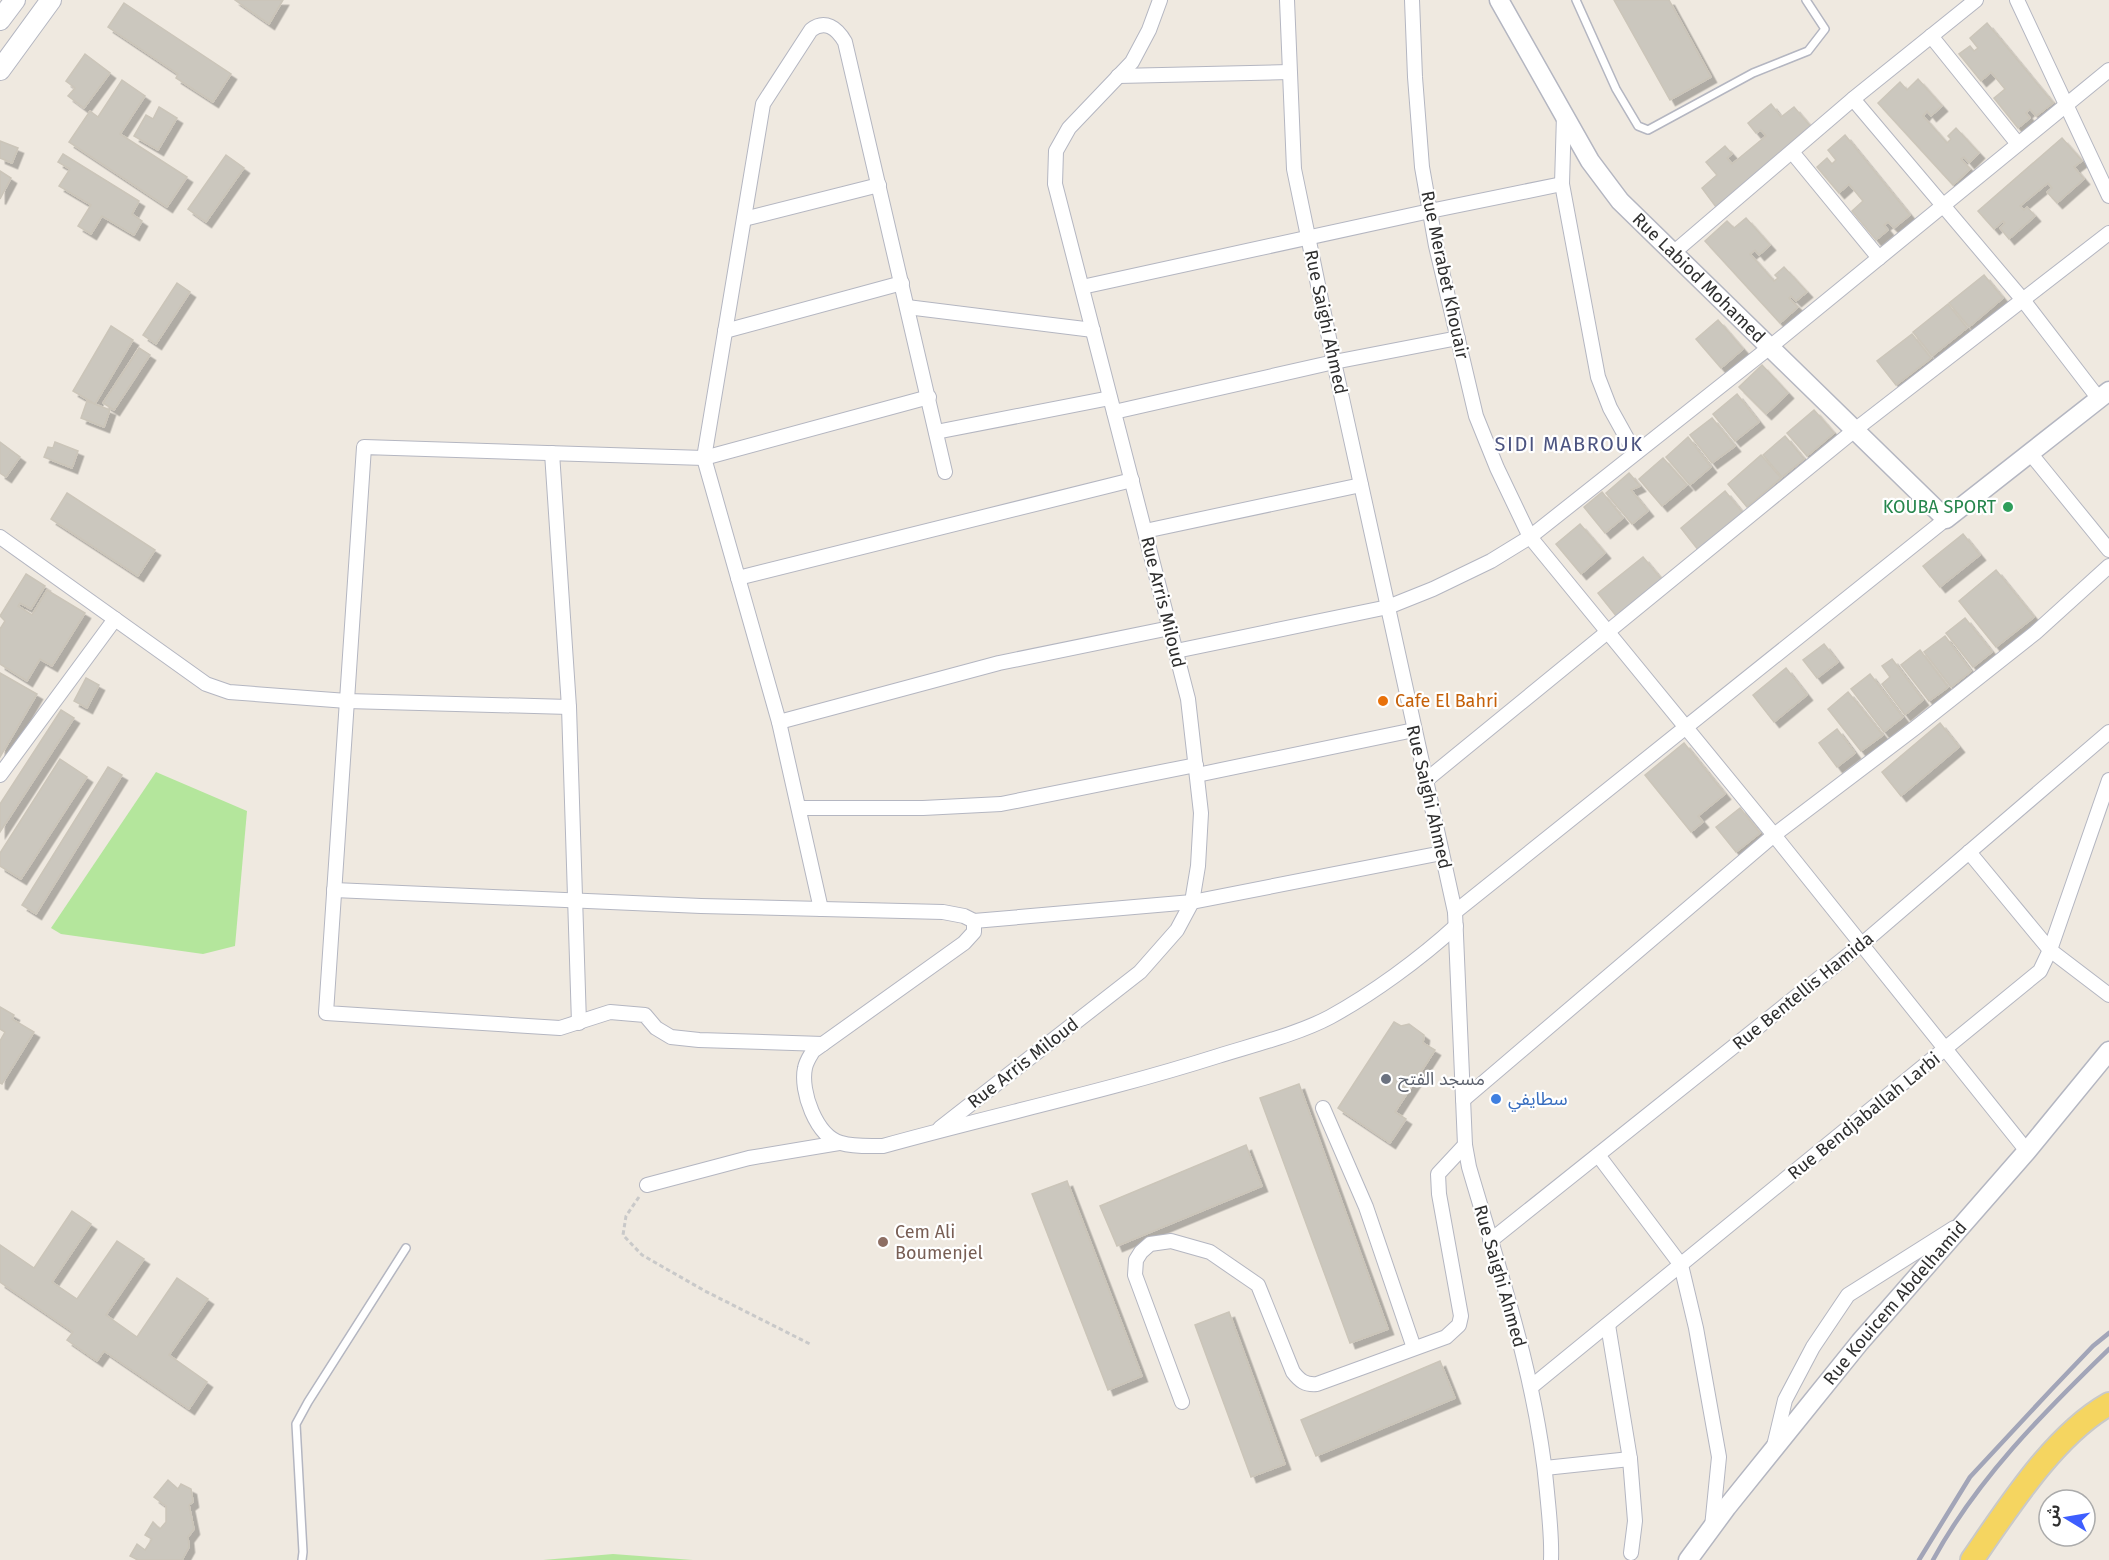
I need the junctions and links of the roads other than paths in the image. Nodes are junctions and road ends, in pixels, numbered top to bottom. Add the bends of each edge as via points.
1 (15, 0) edge
2 (51, 0) edge
3 (1160, 0) edge
4 (1287, 0) edge
5 (1412, 0) edge
6 (1499, 0) edge
7 (1576, 0) edge
8 (1806, 0) edge
9 (1976, 0) edge
10 (2017, 0) edge
11 (0, 20) edge
12 (1931, 36) junction
13 (0, 70) edge
14 (2109, 70) edge
15 (1289, 72) junction
16 (1118, 76) junction
17 (1853, 99) junction
18 (2066, 106) junction
19 (1564, 115) junction
20 (2018, 144) junction
21 (1792, 152) junction
22 (1562, 184) junction
23 (879, 185) junction
24 (2109, 196) edge
25 (1944, 205) junction
26 (1430, 211) junction
27 (744, 219) junction
28 (2109, 233) edge
29 (1309, 238) junction
30 (1673, 253) junction
31 (1879, 258) junction
32 (902, 283) junction
33 (1082, 287) junction
34 (2023, 300) junction
35 (907, 307) junction
36 (1093, 330) junction
37 (725, 331) junction
38 (1458, 338) junction
39 (1770, 347) junction
40 (1334, 362) junction
41 (2104, 395) edge
42 (928, 397) junction
43 (1112, 405) junction
44 (1856, 429) junction
45 (936, 432) junction
46 (552, 453) junction
47 (1635, 453) junction
48 (2030, 453) junction
49 (704, 458) junction
50 (945, 472) dead end
51 (1132, 480) junction
52 (1361, 485) junction
53 (1946, 519) junction
54 (1145, 531) junction
55 (0, 537) edge
56 (1530, 537) junction
57 (2109, 550) edge
58 (2109, 566) edge
59 (738, 578) junction
60 (1388, 607) junction
61 (115, 619) junction
62 (1170, 628) junction
63 (1609, 631) junction
64 (1176, 651) junction
65 (347, 701) junction
66 (569, 706) junction
67 (779, 722) junction
68 (1685, 727) junction
69 (1414, 730) junction
70 (2109, 732) edge
71 (1196, 770) junction
72 (0, 775) edge
73 (1425, 780) junction
74 (2109, 780) edge
75 (799, 808) junction
76 (1774, 835) junction
77 (1969, 852) junction
78 (1442, 853) junction
79 (334, 890) junction
80 (575, 900) junction
81 (1192, 902) junction
82 (821, 909) junction
83 (1455, 919) junction
84 (974, 921) junction
85 (1862, 944) junction
86 (2050, 950) junction
87 (2109, 995) edge
88 (579, 1023) junction
89 (823, 1044) junction
90 (1946, 1049) junction
91 (2109, 1051) edge
92 (1463, 1100) junction
93 (1323, 1108) dead end
94 (936, 1131) junction
95 (839, 1143) junction
96 (1465, 1145) junction
97 (2028, 1151) junction
98 (1598, 1155) junction
99 (647, 1185) road end
100 (1969, 1219) junction
101 (1490, 1241) junction
102 (406, 1248) dead end
103 (1681, 1265) junction
104 (1608, 1325) junction
105 (1414, 1348) junction
106 (1531, 1388) junction
107 (1182, 1402) dead end
108 (2109, 1404) edge
109 (1774, 1449) junction
110 (1630, 1459) junction
111 (1545, 1468) junction
112 (1712, 1527) junction
113 (1631, 1553) dead end
114 (302, 1560) edge
115 (1551, 1560) edge
116 (1688, 1560) edge
117 (1972, 1560) edge

1 - 11 main road
2 - 13 main road
3 - 16 street, Rue Arris Miloud via 1132,62
4 - 15 street, Rue Saighi Ahmed
5 - 26 street, Rue Merabet Khouair via 1422,167
6 - 19 street, Rue Labiod Mohamed
7 - 8 lane via 1616,89 1638,126 1648,130 1753,73 1808,51 1825,29
9 - 12 street
10 - 18 street
12 - 17 street
12 - 20 street
14 - 18 street
15 - 16 street
15 - 29 street, Rue Saighi Ahmed via 1294,169
16 - 33 street, Rue Arris Miloud via 1070,128 1056,151 1055,184
17 - 21 street
17 - 25 street
18 - 20 street
18 - 24 street
19 - 22 street
19 - 30 street, Rue Labiod Mohamed via 1590,161 1620,201
20 - 25 street
21 - 30 street
21 - 31 street
22 - 26 street
22 - 47 street via 1598,377
23 - 27 street
23 - 27 street via 845,42 833,27 818,24 763,104
23 - 32 street
25 - 31 street
25 - 34 street
26 - 29 street
26 - 38 street, Rue Merabet Khouair
27 - 37 street
28 - 34 street
29 - 33 street
29 - 40 street, Rue Saighi Ahmed
30 - 39 street, Rue Labiod Mohamed
31 - 39 street
32 - 35 street
32 - 37 street
33 - 36 street, Rue Arris Miloud
34 - 41 street
34 - 44 street
35 - 36 street
35 - 42 street
36 - 43 street, Rue Arris Miloud
37 - 49 street
38 - 40 street
38 - 56 street, Rue Merabet Khouair via 1476,416
39 - 44 street, Rue Labiod Mohamed
39 - 47 street
40 - 43 street
40 - 52 street, Rue Saighi Ahmed
41 - 48 street
42 - 45 street
42 - 49 street
43 - 45 street
43 - 51 street, Rue Arris Miloud
44 - 53 street, Rue Labiod Mohamed
44 - 63 street
45 - 50 street
46 - 49 street
46 - 65 street via 364,447
46 - 66 street
47 - 56 street
48 - 53 street
48 - 57 street
49 - 59 street
51 - 54 street, Rue Arris Miloud
51 - 59 street
52 - 54 street
52 - 60 street, Rue Saighi Ahmed
53 - 68 street
54 - 62 street, Rue Arris Miloud
55 - 61 street
56 - 60 street via 1491,561
56 - 63 street, Rue Merabet Khouair
58 - 76 street via 2035,633
59 - 67 street
60 - 64 street
60 - 69 street, Rue Saighi Ahmed
61 - 65 street via 206,684 229,692
61 - 72 street
62 - 64 street, Rue Arris Miloud
62 - 67 street via 999,663
63 - 68 street, Rue Merabet Khouair
63 - 73 street
64 - 71 street, Rue Arris Miloud via 1188,699
65 - 66 street
65 - 79 street
66 - 80 street
67 - 75 street
68 - 76 street, Rue Merabet Khouair
68 - 83 street
69 - 71 street
69 - 73 street, Rue Saighi Ahmed
70 - 77 street, Rue Bentellis Hamida
71 - 75 street via 1001,804
71 - 81 street, Rue Arris Miloud via 1201,813
73 - 78 street, Rue Saighi Ahmed
74 - 86 street, Rue Bendjaballah Larbi
75 - 82 street
76 - 85 street, Rue Merabet Khouair
76 - 92 street
77 - 85 street, Rue Bentellis Hamida
77 - 86 street
78 - 81 street
78 - 83 street, Rue Saighi Ahmed
79 - 80 street
79 - 88 street via 326,1014 560,1028
80 - 82 street
80 - 88 street
81 - 84 street
81 - 94 street, Rue Arris Miloud via 1177,930 1140,972
82 - 84 street via 943,912
83 - 92 street, Rue Saighi Ahmed
83 - 94 street via 1439,942 1328,1018 1166,1072
84 - 89 street via 974,932 964,943
85 - 90 street, Rue Merabet Khouair
85 - 98 street, Rue Bentellis Hamida
86 - 87 street
86 - 90 street, Rue Bendjaballah Larbi via 2040,971
88 - 89 street via 610,1012 645,1015 656,1028 671,1036
89 - 95 street via 813,1051 805,1066 804,1086 815,1119
90 - 97 street, Rue Merabet Khouair
90 - 103 street, Rue Bendjaballah Larbi
91 - 97 street, Rue Kouicem Abdelhamid
92 - 96 street, Rue Saighi Ahmed
93 - 105 street via 1366,1207
94 - 95 street via 883,1146
95 - 99 street via 749,1158
96 - 101 street, Rue Saighi Ahmed
96 - 105 street via 1438,1174 1461,1316 1459,1325 1446,1337
97 - 100 street, Rue Kouicem Abdelhamid
98 - 101 street, Rue Bentellis Hamida
98 - 103 street
100 - 109 street, Rue Kouicem Abdelhamid via 1860,1342
100 - 109 street via 1848,1295 1813,1347 1785,1400
101 - 106 street, Rue Saighi Ahmed
102 - 114 lane via 296,1424
103 - 104 street, Rue Bendjaballah Larbi
103 - 112 street via 1719,1457
104 - 106 street, Rue Bendjaballah Larbi
104 - 110 street
105 - 107 street via 1308,1384 1293,1372 1258,1285 1210,1252 1171,1240 1150,1244 1136,1260 1135,1275
106 - 111 street, Rue Saighi Ahmed
108 - 117 main road via 2054,1450
109 - 112 street, Rue Kouicem Abdelhamid
110 - 111 street
110 - 113 street via 1635,1521
111 - 115 street, Rue Saighi Ahmed
112 - 116 street, Rue Kouicem Abdelhamid

